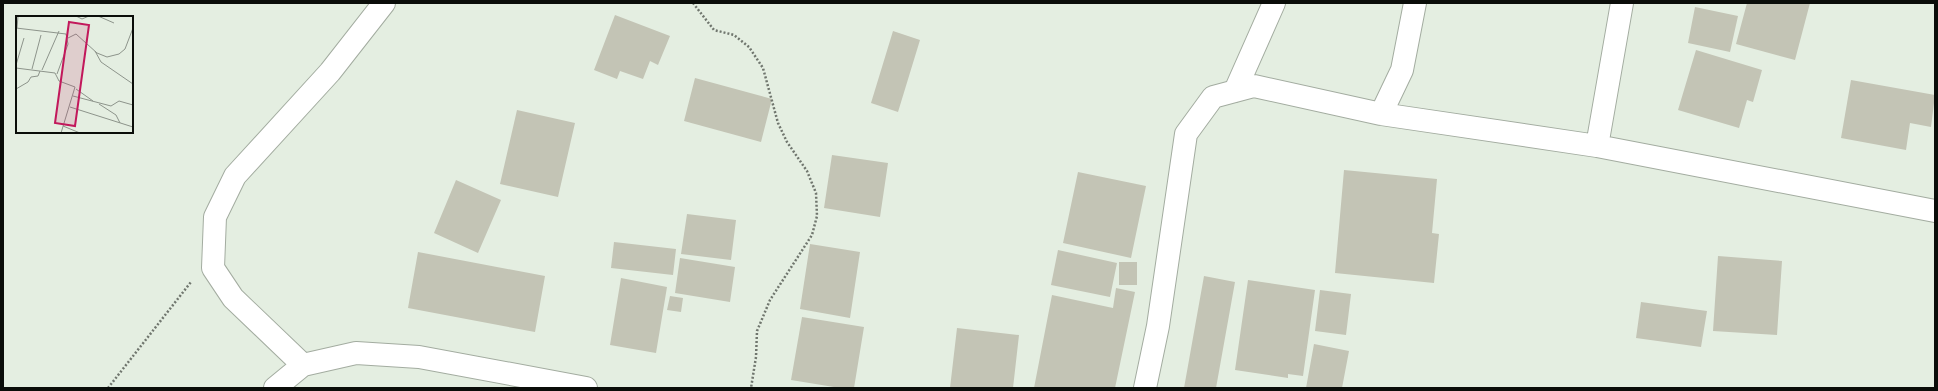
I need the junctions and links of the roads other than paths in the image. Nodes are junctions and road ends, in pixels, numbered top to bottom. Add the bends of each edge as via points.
1 (384, 3) edge
2 (1274, 3) edge
3 (1415, 3) edge
4 (1622, 3) edge
5 (1235, 91) junction
6 (1381, 114) junction
7 (1597, 146) junction
8 (1935, 211) edge
9 (303, 365) junction
10 (275, 388) edge
11 (586, 388) edge
12 (1145, 388) edge

1 - 9 street via 330,72 235,176 215,217 214,268 233,298
2 - 5 street
3 - 6 street via 1402,70
4 - 7 street
5 - 6 street via 1254,86
5 - 12 street via 1213,97 1186,134 1158,326
6 - 7 street
7 - 8 street
9 - 10 street
9 - 11 street via 356,353 419,357

